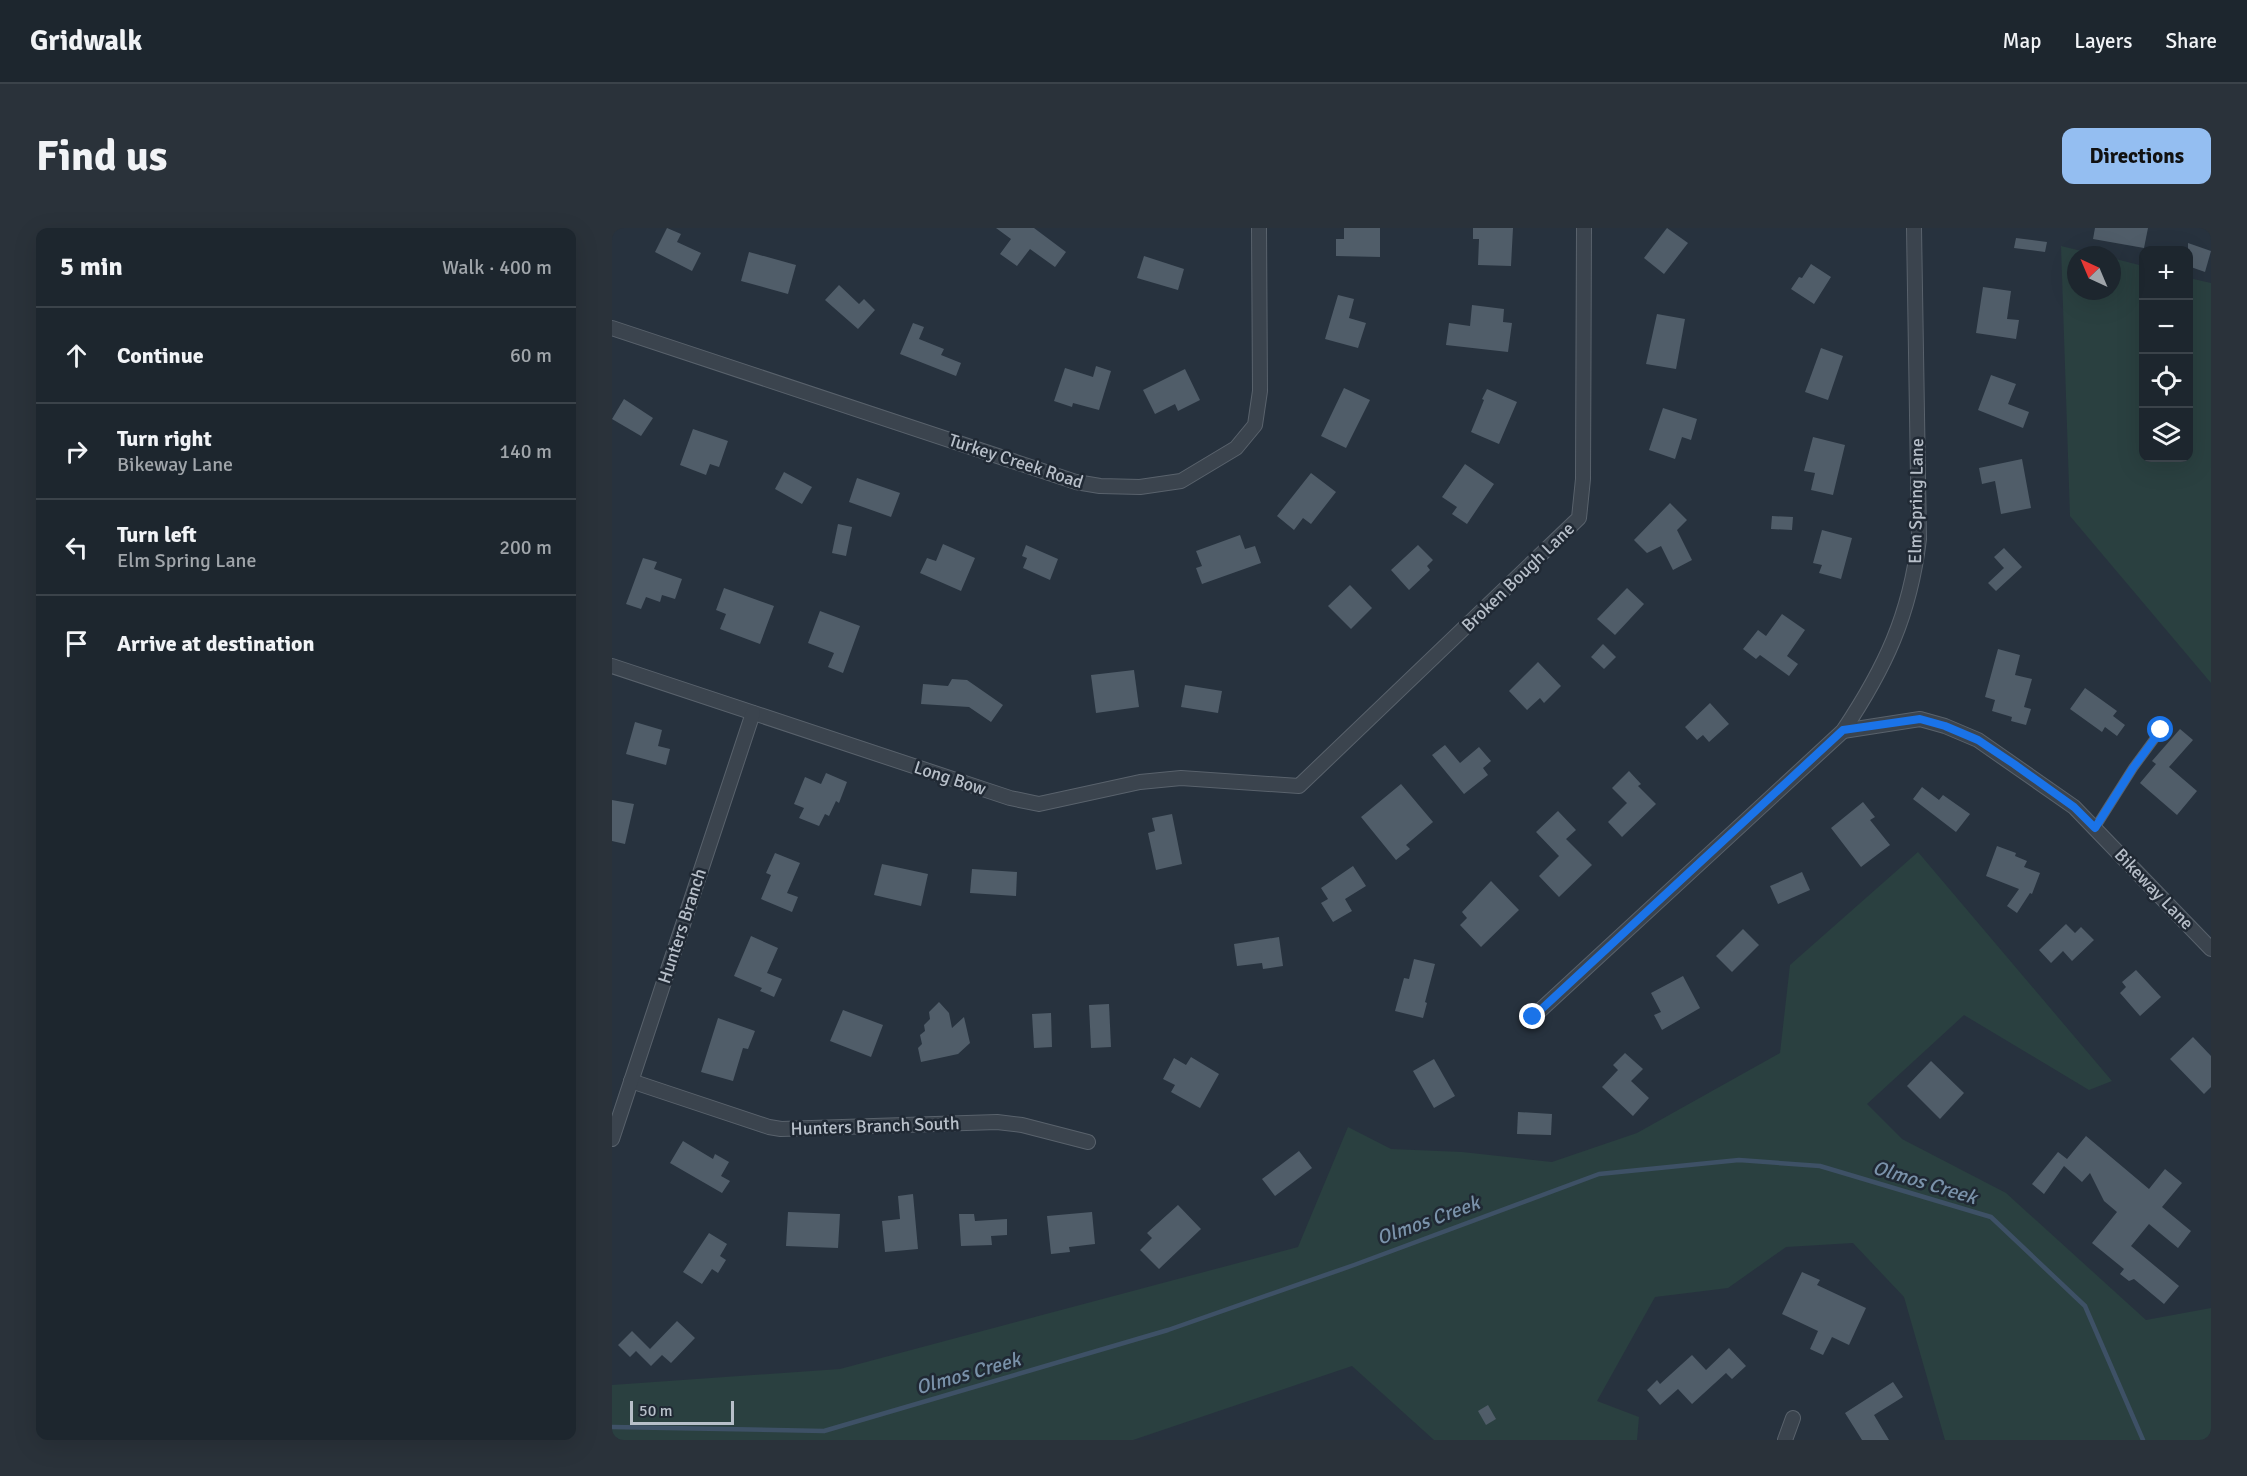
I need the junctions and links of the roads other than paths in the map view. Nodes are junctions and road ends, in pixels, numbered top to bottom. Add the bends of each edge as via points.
1 (1259, 228) edge
2 (1584, 228) edge
3 (1914, 228) edge
4 (612, 328) edge
5 (612, 666) edge
6 (753, 713) junction
7 (1843, 730) junction
8 (2161, 730) dead end
9 (1299, 786) joint
10 (2095, 828) junction
11 (2211, 949) edge
12 (1533, 1017) dead end
13 (631, 1081) junction
14 (612, 1139) edge
15 (1088, 1142) dead end
16 (1794, 1418) dead end
17 (1785, 1440) edge

1 - 4 street, Turkey Creek Road via 1260,391 1256,425 1236,448 1181,481 1140,487 1076,482
2 - 9 street, Broken Bough Lane via 1583,479 1579,518
3 - 7 street, Elm Spring Lane via 1919,539 1915,572 1897,634 1868,692
5 - 6 street, Long Bow
6 - 9 street, Long Bow via 1010,798 1039,804 1140,782 1181,778
6 - 13 street, Hunters Branch
7 - 10 street, Bikeway Lane via 1920,719 1955,729 2014,764 2074,807
7 - 12 street, Elm Spring Lane
8 - 10 lane
10 - 11 street, Bikeway Lane
13 - 14 street, Hunters Branch
13 - 15 street, Hunters Branch South via 775,1128 997,1122
16 - 17 street

